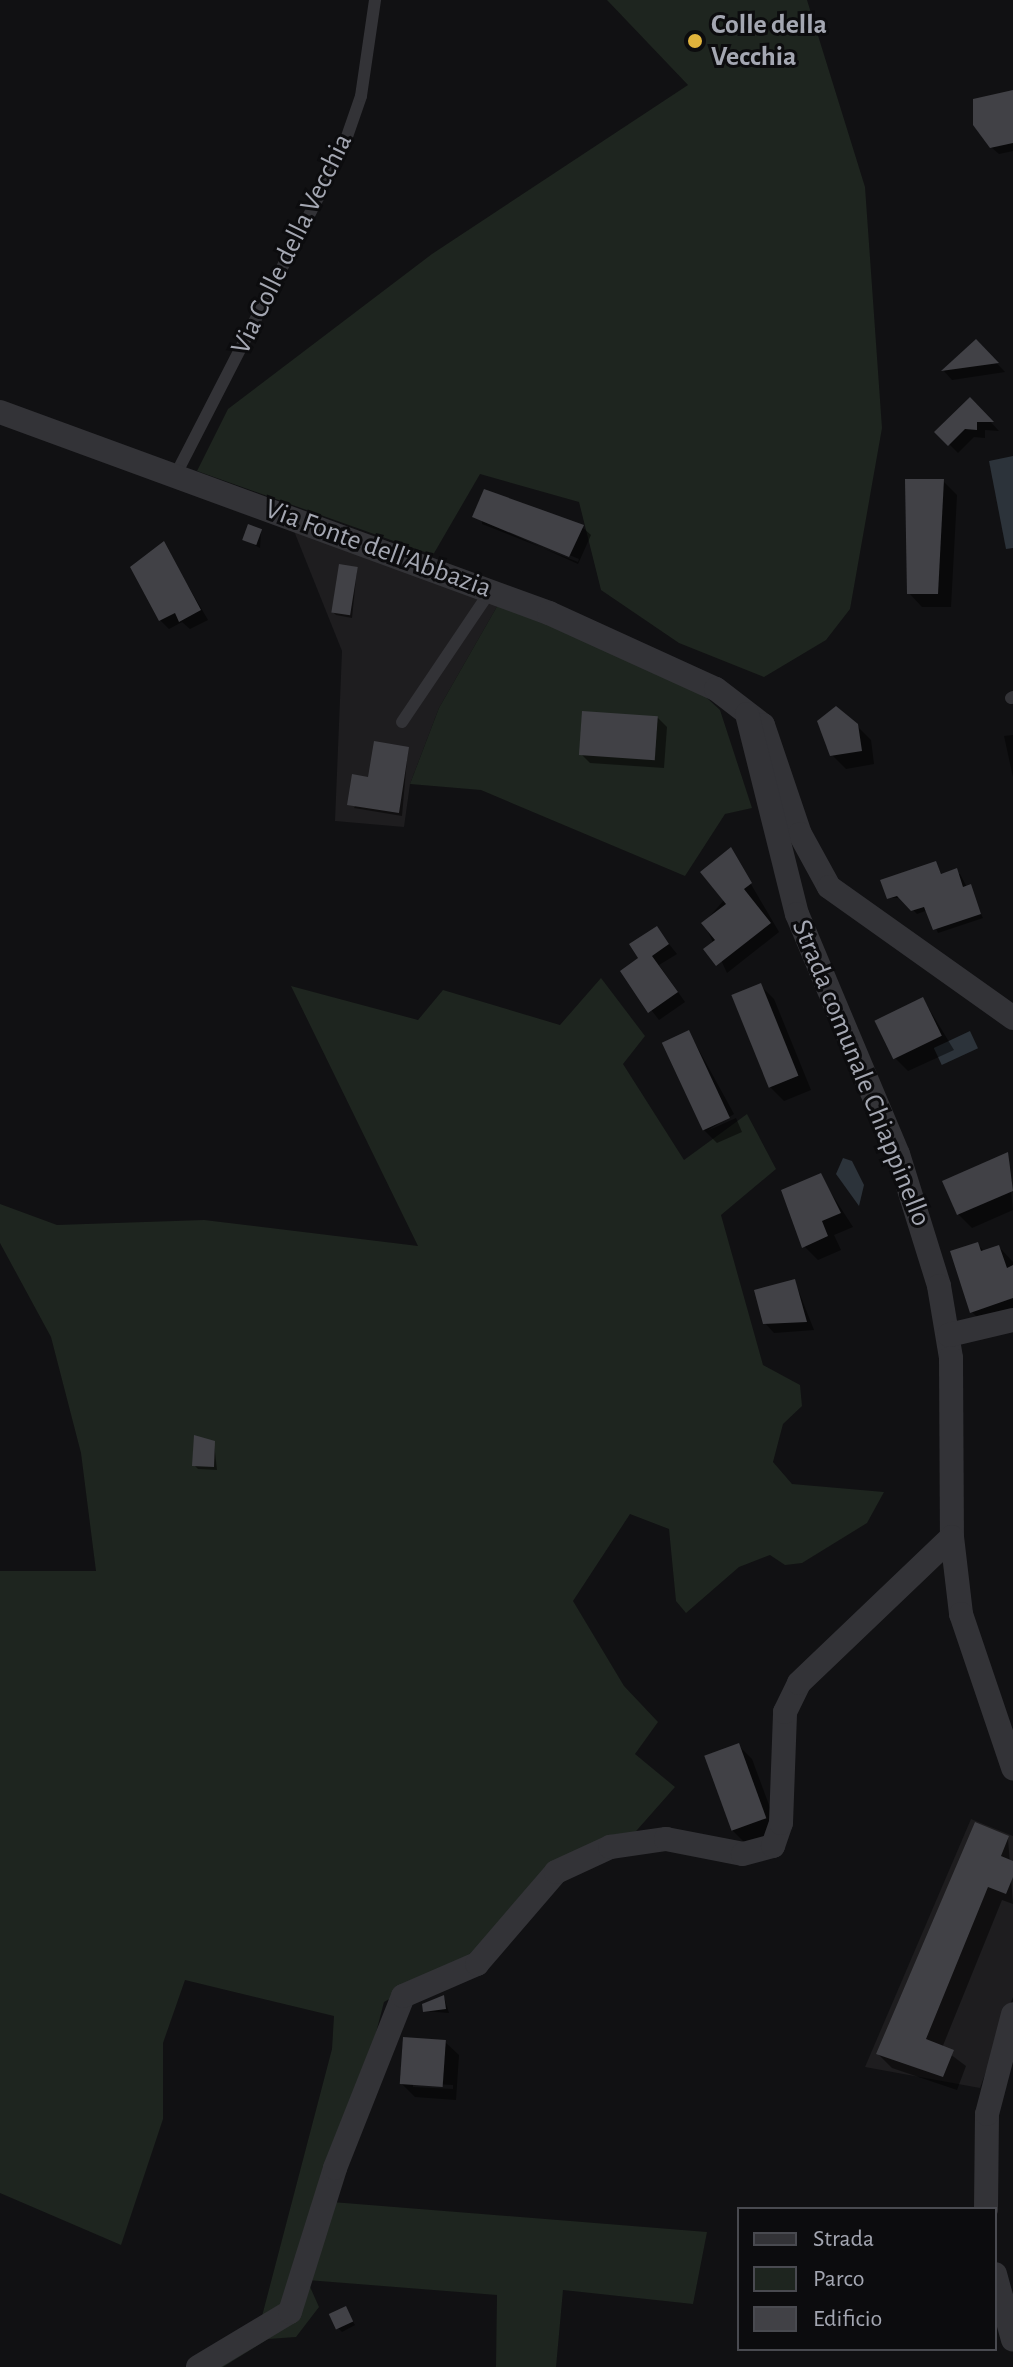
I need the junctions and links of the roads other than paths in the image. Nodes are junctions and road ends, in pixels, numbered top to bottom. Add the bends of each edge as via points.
1 (375, 0) edge
2 (0, 412) edge
3 (175, 476) junction
4 (491, 590) junction
5 (746, 708) junction
6 (402, 722) dead end
7 (1013, 1018) edge
8 (1013, 1320) edge
9 (949, 1335) junction
10 (952, 1537) junction
11 (1013, 1768) edge
12 (1013, 2014) edge
13 (986, 2207) edge
14 (997, 2281) edge
15 (1013, 2339) edge
16 (198, 2367) edge

1 - 3 lane, Via Colle della Vecchia via 361,96 342,151
2 - 3 street, Via Fonte dell'Abbazia
3 - 4 street, Via Fonte dell'Abbazia
4 - 5 street, Via Fonte dell'Abbazia via 630,646
4 - 6 lane
5 - 7 street via 773,744 800,834 829,887
5 - 9 street, Strada comunale Chiappinello via 797,914 898,1154
8 - 9 street
9 - 10 street, Strada comunale Chiappinello
10 - 11 street, Strada comunale Chiappinello via 969,1648
10 - 16 street via 799,1683 785,1712 781,1823 773,1846 743,1854 666,1839 610,1847 556,1872 477,1964 403,1996 335,2168 290,2312
12 - 13 street via 987,2114
14 - 15 street

